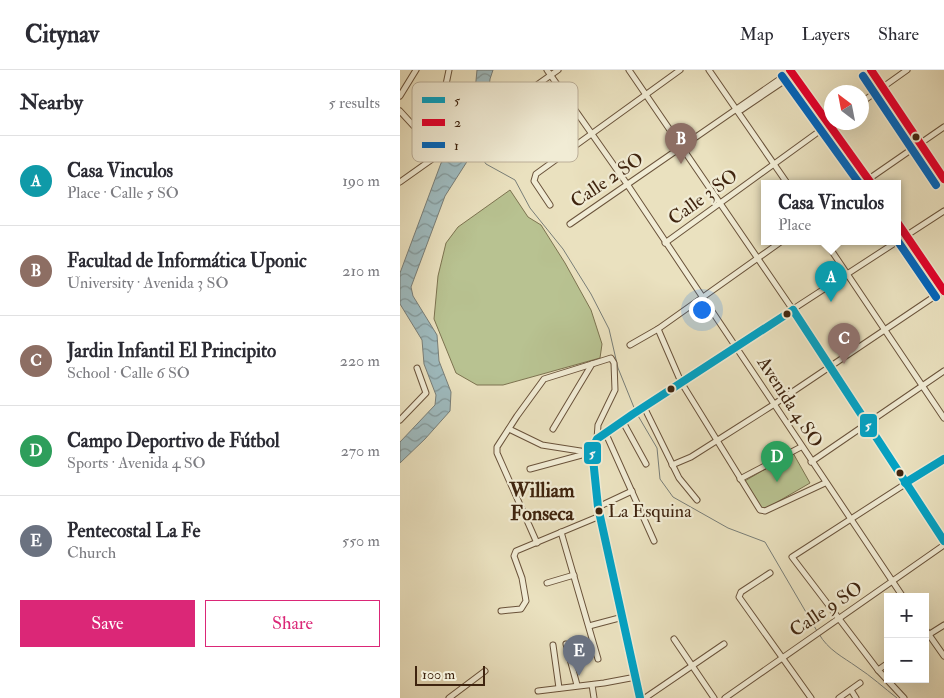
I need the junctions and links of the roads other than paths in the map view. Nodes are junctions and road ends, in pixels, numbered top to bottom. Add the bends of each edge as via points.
1 (416, 70) edge
2 (558, 70) edge
3 (629, 70) edge
4 (680, 70) edge
5 (709, 70) edge
6 (792, 70) edge
7 (871, 70) edge
8 (906, 70) edge
9 (549, 72) edge
10 (537, 82) edge
11 (400, 83) edge
12 (406, 87) junction
13 (883, 87) junction
14 (647, 94) junction
15 (400, 96) edge
16 (869, 97) edge
17 (736, 110) junction
18 (400, 111) edge
19 (578, 113) edge
20 (824, 115) edge
21 (412, 124) edge
22 (824, 127) edge
23 (944, 127) edge
24 (835, 130) edge
25 (592, 133) junction
26 (578, 144) edge
27 (920, 144) junction
28 (682, 147) junction
29 (428, 162) edge
30 (553, 162) edge
31 (774, 164) junction
32 (944, 179) edge
33 (784, 180) edge
34 (868, 180) edge
35 (870, 180) edge
36 (400, 182) edge
37 (627, 184) junction
38 (720, 203) junction
39 (550, 205) dead end
40 (944, 210) edge
41 (570, 224) dead end
42 (901, 228) edge
43 (906, 235) junction
44 (901, 238) edge
45 (665, 243) junction
46 (776, 245) edge
47 (829, 245) edge
48 (891, 245) edge
49 (758, 258) junction
50 (848, 274) junction
51 (944, 291) edge
52 (702, 298) junction
53 (793, 310) junction
54 (658, 329) junction
55 (885, 329) junction
56 (630, 345) dead end
57 (736, 347) junction
58 (592, 364) junction
59 (828, 366) junction
60 (417, 368) dead end
61 (944, 371) edge
62 (681, 382) junction
63 (923, 386) junction
64 (773, 405) junction
65 (642, 409) junction
66 (944, 418) edge
67 (400, 420) edge
68 (623, 422) junction
69 (866, 425) junction
70 (509, 428) junction
71 (553, 429) dead end
72 (606, 434) junction
73 (597, 439) junction
74 (717, 440) junction
75 (801, 447) junction
76 (591, 453) junction
77 (944, 459) edge
78 (811, 462) junction
79 (646, 464) dead end
80 (672, 464) junction
81 (530, 469) dead end
82 (740, 479) junction
83 (825, 483) junction
84 (905, 483) junction
85 (632, 491) junction
86 (697, 500) dead end
87 (598, 506) junction
88 (600, 516) junction
89 (850, 520) junction
90 (561, 532) junction
91 (944, 540) edge
92 (654, 541) dead end
93 (536, 543) junction
94 (944, 545) edge
95 (770, 573) dead end
96 (574, 575) junction
97 (892, 582) junction
98 (548, 583) dead end
99 (900, 593) edge
100 (501, 611) dead end
101 (623, 617) junction
102 (840, 619) junction
103 (944, 625) edge
104 (589, 626) junction
105 (929, 635) edge
106 (929, 638) edge
107 (674, 640) dead end
108 (566, 644) dead end
109 (724, 644) dead end
110 (553, 645) dead end
111 (944, 656) edge
112 (782, 658) junction
113 (598, 659) dead end
114 (692, 666) junction
115 (884, 666) edge
116 (878, 670) junction
117 (486, 671) dead end
118 (636, 677) junction
119 (860, 683) dead end
120 (592, 684) junction
121 (577, 685) junction
122 (559, 688) junction
123 (850, 690) junction
124 (538, 691) dead end
125 (449, 698) edge
126 (594, 698) edge
127 (640, 698) edge
128 (645, 698) edge
129 (714, 698) edge
130 (725, 698) edge
131 (811, 698) edge
132 (839, 698) edge
133 (856, 698) edge
134 (904, 698) edge

1 - 12 street
2 - 9 street
3 - 14 street
4 - 14 street
5 - 17 street
6 - 17 street, Calle 2 SO
6 - 20 street
7 - 13 street
8 - 13 street
9 - 10 street
11 - 12 street
12 - 15 street
13 - 16 street
13 - 27 street
14 - 25 street
14 - 28 street
17 - 28 street, Calle 2 SO
17 - 31 street
18 - 21 street
19 - 25 street, Avenida 4 SO
22 - 31 street, Calle 3 SO
23 - 27 street
24 - 34 street
25 - 26 street
25 - 37 street, Avenida 4 SO
27 - 32 street
27 - 35 street
28 - 37 street, Calle 2 SO
28 - 38 street
29 - 36 street
30 - 39 street via 536,174 534,181
31 - 33 street
31 - 38 street, Calle 3 SO
37 - 41 street, Calle 2 SO
37 - 45 street, Avenida 4 SO
38 - 45 street, Calle 3 SO
38 - 49 street
40 - 43 street
42 - 43 street
43 - 44 street
43 - 51 street
45 - 52 street, Avenida 4 SO
46 - 49 street
47 - 50 street
48 - 50 street
49 - 52 street
49 - 53 street
50 - 53 street
50 - 55 street
51 - 55 street
52 - 54 street
52 - 57 street, Avenida 4 SO
53 - 57 street
53 - 59 street
54 - 56 street
54 - 62 street
55 - 59 street
55 - 63 street
57 - 62 street
57 - 64 street, Avenida 4 SO
58 - 70 street via 544,379
58 - 71 street
58 - 73 street via 611,358 616,378 615,390 598,425
59 - 64 street
59 - 69 street
60 - 67 street via 426,392
61 - 63 street
62 - 65 street
62 - 74 street
63 - 66 street
63 - 69 street
64 - 74 street
64 - 75 street, Avenida 4 SO
65 - 68 street
65 - 80 street
68 - 72 street
68 - 79 street
69 - 78 street
69 - 84 street
70 - 76 street via 542,445
70 - 93 street via 497,448 498,453
72 - 73 street
72 - 85 street
73 - 76 street
74 - 80 street via 691,457
74 - 82 street
75 - 78 street, Avenida 4 SO
75 - 82 street
76 - 81 street
76 - 87 street
77 - 84 street
78 - 83 street, Avenida 4 SO
80 - 86 street
82 - 83 street via 762,512
83 - 89 street, Avenida 4 SO
84 - 89 street
84 - 91 street
85 - 87 street
85 - 92 street
87 - 88 street
88 - 90 street
88 - 101 street
89 - 97 street, Avenida 4 SO
89 - 102 street via 792,557
90 - 93 street
90 - 96 street
93 - 100 street via 516,551 514,556 522,578 524,607
94 - 97 street, Calle 9 SO
95 - 112 street via 741,592 739,597
96 - 98 street
96 - 104 street
97 - 99 street, Avenida 4 SO
97 - 102 street, Calle 9 SO
101 - 104 street
101 - 118 street
102 - 112 street, Calle 9 SO
102 - 116 street
103 - 105 street
104 - 113 street
106 - 111 street
107 - 114 street
108 - 121 street
109 - 114 street
110 - 122 street
112 - 130 street, Calle 9 SO
112 - 131 street
114 - 128 street
114 - 129 street
115 - 116 street
116 - 134 street
117 - 125 street
118 - 120 street
118 - 127 street
119 - 123 street
120 - 121 street
120 - 126 street
121 - 122 street
122 - 124 street
123 - 132 street
123 - 133 street

